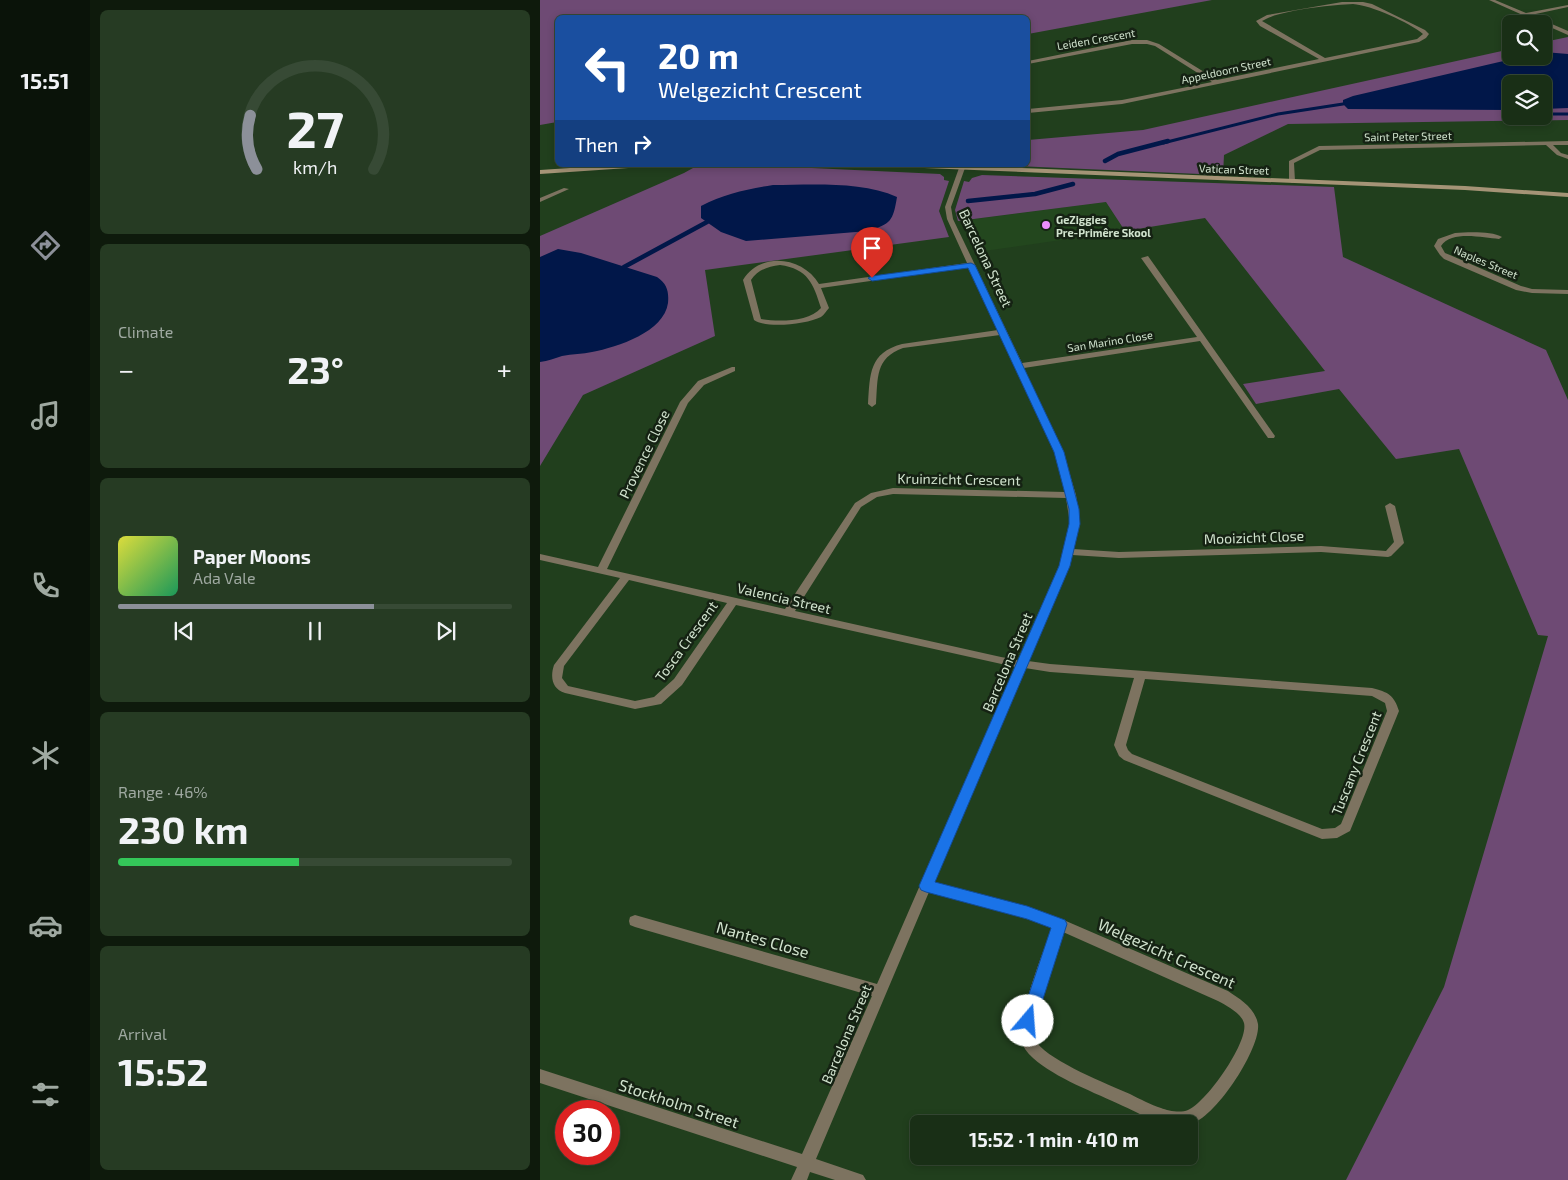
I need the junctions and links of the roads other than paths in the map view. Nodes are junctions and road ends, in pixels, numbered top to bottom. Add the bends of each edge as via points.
1 (1491, 0) edge
2 (1568, 6) edge
3 (1525, 15) joint
4 (1552, 27) edge
5 (1568, 34) edge
6 (1324, 60) junction
7 (1030, 62) edge
8 (1216, 82) junction
9 (1030, 111) edge
10 (1548, 144) junction
11 (1568, 144) edge
12 (1568, 157) edge
13 (614, 167) edge
14 (963, 167) edge
15 (540, 172) edge
16 (1292, 181) junction
17 (566, 189) dead end
18 (1568, 194) edge
19 (540, 200) edge
20 (1499, 237) dead end
21 (1145, 258) dead end
22 (971, 265) junction
23 (818, 286) junction
24 (1568, 292) edge
25 (1004, 332) junction
26 (1203, 338) junction
27 (1020, 366) junction
28 (732, 369) dead end
29 (872, 404) dead end
30 (1271, 436) dead end
31 (1071, 495) junction
32 (1390, 506) dead end
33 (1069, 552) junction
34 (540, 557) edge
35 (601, 570) junction
36 (627, 576) junction
37 (734, 600) junction
38 (788, 613) junction
39 (1022, 664) junction
40 (1141, 674) junction
41 (926, 886) junction
42 (635, 921) dead end
43 (1059, 924) junction
44 (881, 992) junction
45 (540, 1076) edge
46 (806, 1163) junction
47 (799, 1180) edge
48 (858, 1180) edge

1 - 3 street
2 - 3 street
4 - 5 street
6 - 6 street, Appeldoorn Street via 1419,40 1426,36 1423,31 1357,2 1267,16 1259,21
6 - 8 street, Appeldoorn Street
7 - 8 street, Leiden Crescent via 1147,42 1157,44
8 - 9 street, Appeldoorn Street via 1122,102
10 - 11 street, Saint Peter Street
10 - 12 street
10 - 16 street, Saint Peter Street via 1319,148 1291,162
13 - 15 street
14 - 16 street, Vatican Street
14 - 22 street, Barcelona Street via 948,211
16 - 18 street, Vatican Street
17 - 19 street
20 - 24 street, Naples Street via 1452,235 1441,239 1437,246 1447,257 1519,288
21 - 26 street
22 - 23 street
22 - 25 street, Barcelona Street
23 - 23 street via 808,271 785,263 761,266 750,273 747,280 755,316 768,322 800,320 820,314 825,308
25 - 27 street, Barcelona Street
25 - 29 street via 902,346 886,352 876,368
26 - 27 street, San Marino Close
26 - 30 street
27 - 31 street, Barcelona Street via 1059,452
28 - 35 street, Provence Close via 701,383 684,402
31 - 33 street, Barcelona Street via 1075,524
31 - 38 street, Kruinzicht Crescent via 893,491 874,495 858,505
32 - 33 street, Mooizicht Close via 1399,543 1388,554 1321,549 1119,555
33 - 39 street, Barcelona Street
34 - 35 street, Valencia Street
35 - 36 street, Valencia Street
36 - 37 street, Valencia Street
36 - 37 street, Tosca Crescent via 559,665 558,683 565,689 635,705 657,701 678,682
37 - 38 street, Valencia Street
38 - 39 street, Valencia Street
39 - 40 street, Tuscany Crescent
39 - 41 street, Barcelona Street
40 - 40 street, Tuscany Crescent via 1372,692 1385,697 1393,711 1346,827 1336,834 1322,834 1128,757 1120,745
41 - 43 street, Welgezicht Crescent
41 - 44 street, Barcelona Street
42 - 44 street, Nantes Close
43 - 43 street, Welgezicht Crescent via 1223,996 1246,1014 1251,1025 1251,1037 1245,1050 1201,1110 1191,1117 1162,1116 1059,1067 1038,1055 1030,1046 1028,1021
44 - 46 street, Barcelona Street
45 - 46 street, Stockholm Street
46 - 47 street, Barcelona Street
46 - 48 street, Stockholm Street

